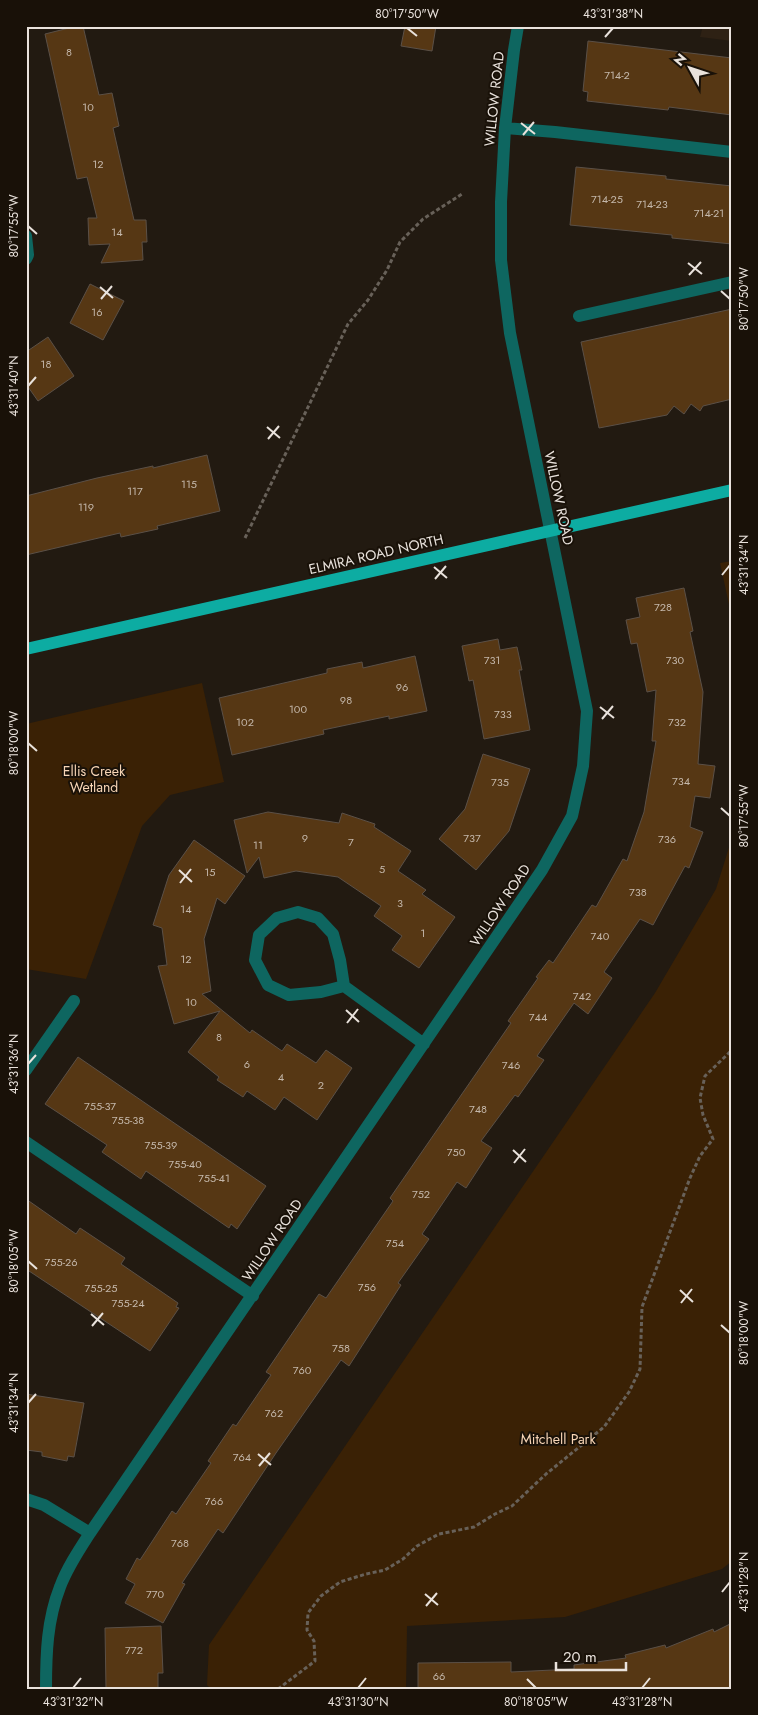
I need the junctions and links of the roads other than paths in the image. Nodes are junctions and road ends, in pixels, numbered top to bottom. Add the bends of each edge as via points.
1 (518, 26) edge
2 (505, 128) junction
3 (732, 152) edge
4 (26, 236) edge
5 (26, 259) edge
6 (732, 282) edge
7 (579, 316) dead end
8 (732, 490) edge
9 (551, 530) junction
10 (26, 649) edge
11 (344, 986) junction
12 (74, 1001) dead end
13 (424, 1044) junction
14 (26, 1070) edge
15 (26, 1142) edge
16 (253, 1296) junction
17 (26, 1499) edge
18 (90, 1533) junction
19 (46, 1689) edge

1 - 2 street, WILLOW ROAD
2 - 3 street
2 - 9 street, WILLOW ROAD via 500,260 510,333
4 - 5 street
6 - 7 street
8 - 9 main road, ELMIRA ROAD NORTH
9 - 10 main road, ELMIRA ROAD NORTH
9 - 13 street, WILLOW ROAD via 587,712 583,766 572,816 542,870
11 - 11 street via 334,934 318,918 298,912 277,918 259,935 255,960 268,985 289,995
11 - 13 street
12 - 14 street
13 - 16 street, WILLOW ROAD
15 - 16 street
16 - 18 street, WILLOW ROAD
17 - 18 street via 44,1505
18 - 19 street, WILLOW ROAD via 70,1565 52,1612

